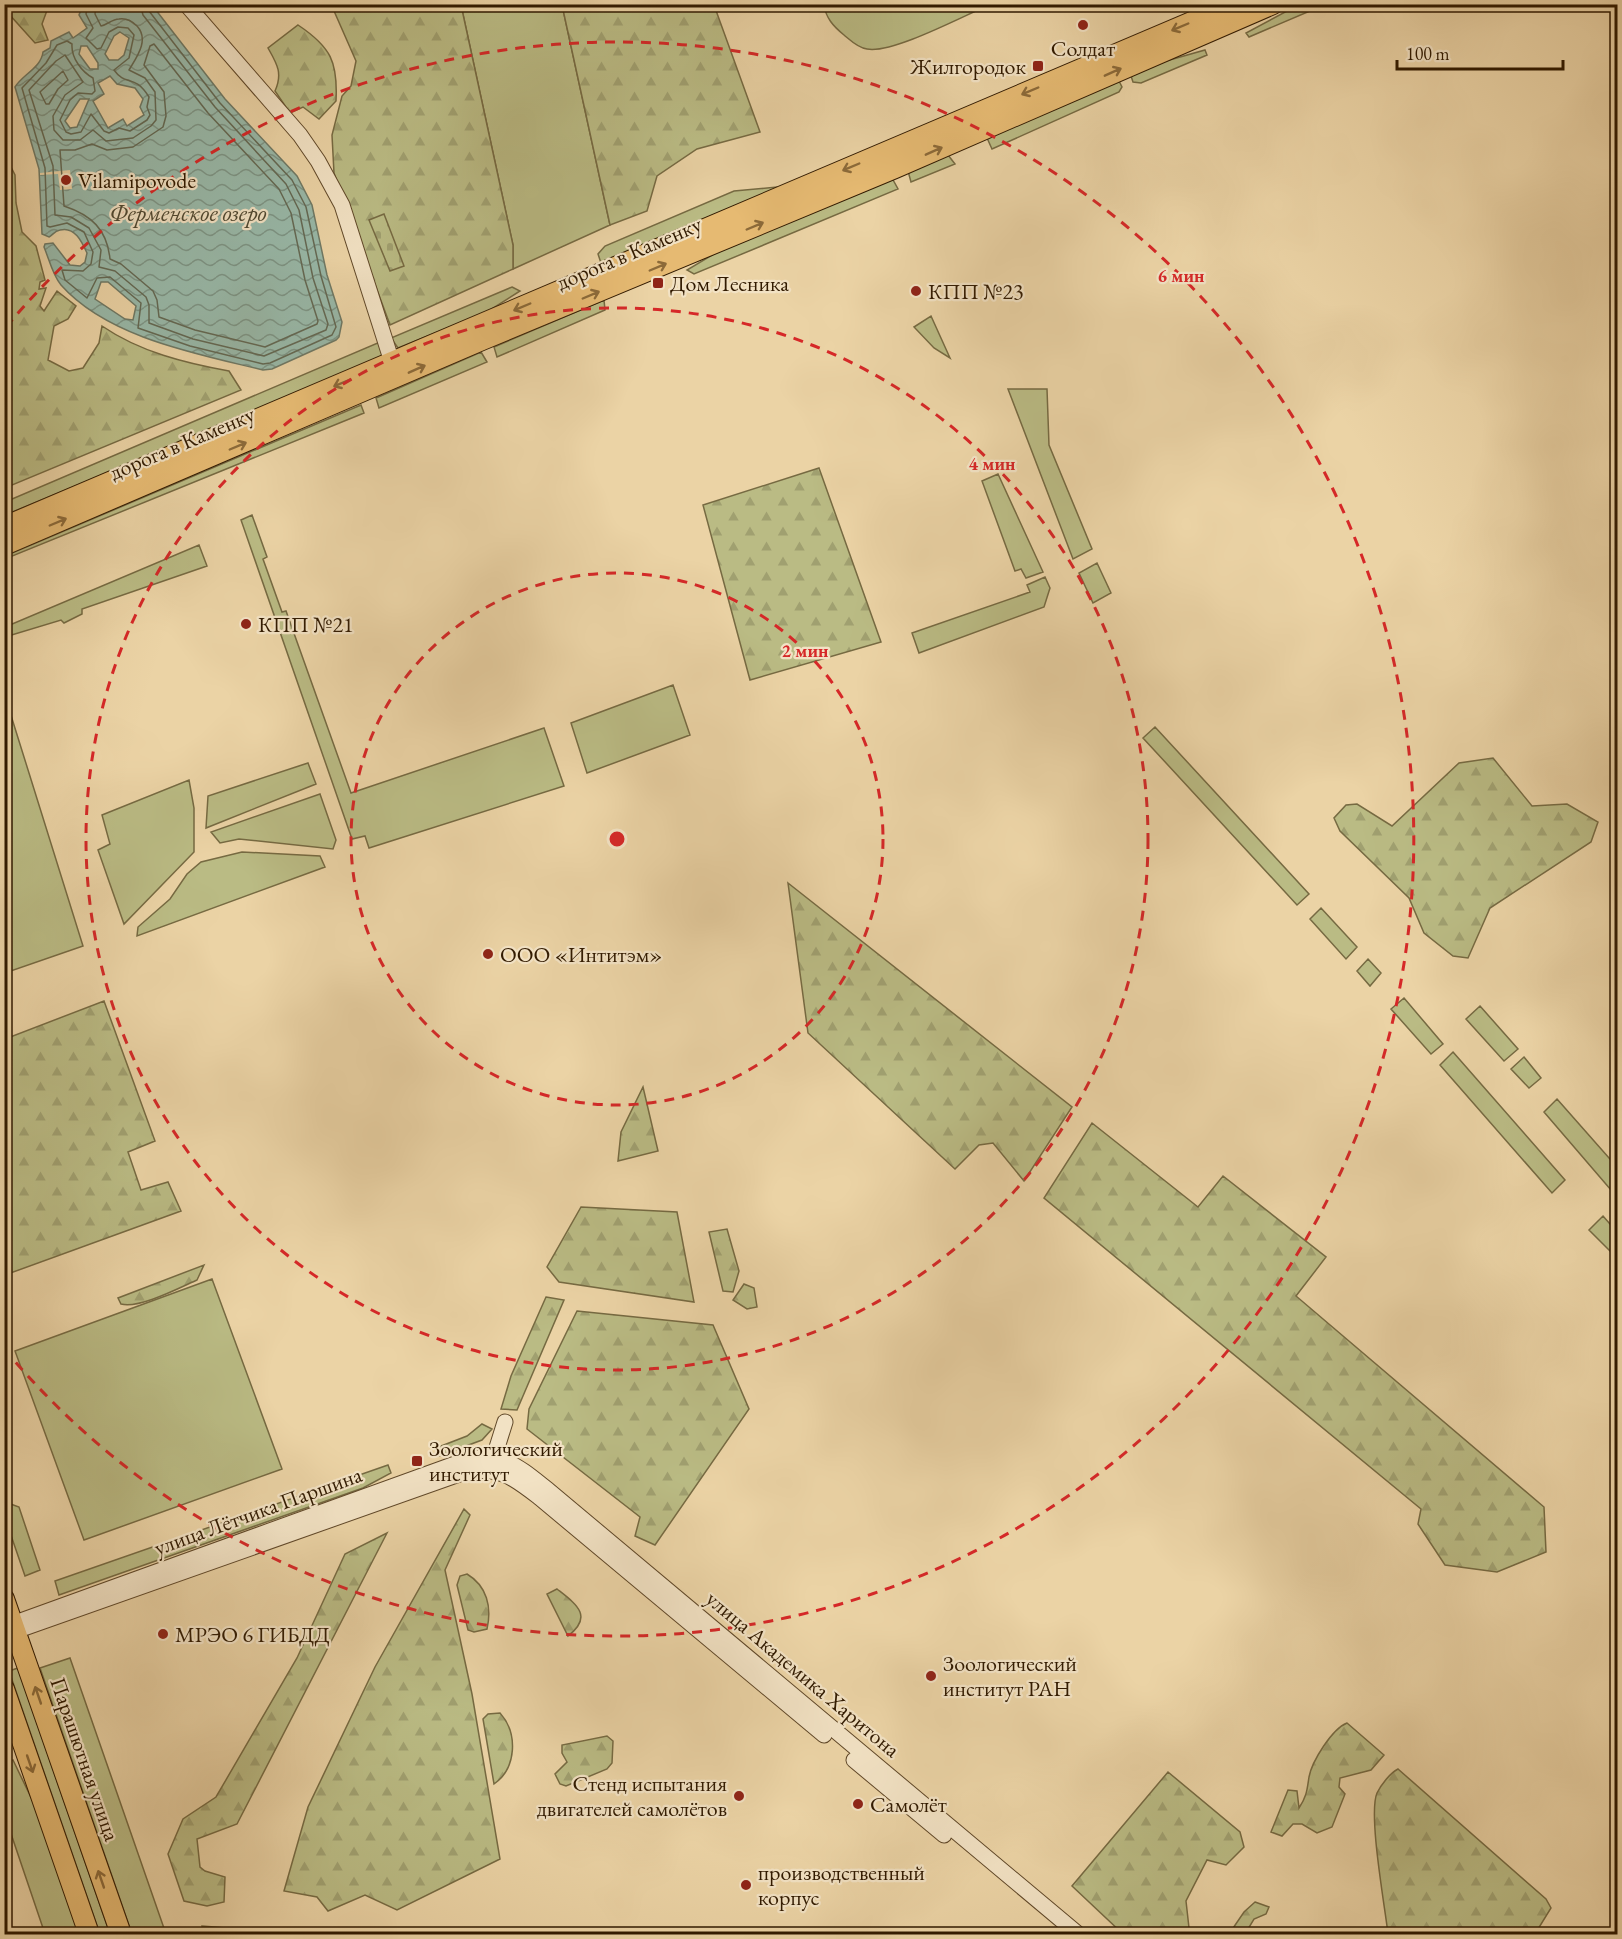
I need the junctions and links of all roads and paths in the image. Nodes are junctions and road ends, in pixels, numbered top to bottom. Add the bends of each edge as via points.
1 (186, 4) edge
2 (1234, 4) edge
3 (1272, 4) edge
4 (392, 362) junction
5 (4, 527) edge
6 (4, 545) edge
7 (505, 1422) dead end
8 (494, 1457) junction
9 (480, 1470) joint
10 (4, 1599) edge
11 (9, 1629) edge
12 (4, 1689) edge
13 (929, 1816) junction
14 (89, 1935) edge
15 (121, 1935) edge
16 (1065, 1935) edge
17 (1078, 1935) edge

1 - 4 street via 318,161 342,205
2 -> 4 main road, дорога в Каменку
6 -> 3 main road, дорога в Каменку
4 -> 5 main road, дорога в Каменку
7 - 8 street
8 - 11 street, улица Лётчика Паршина via 466,1460
8 - 13 street, улица Академика Харитона via 515,1466 548,1490
9 - 11 street, улица Лётчика Паршина
9 - 13 street, улица Академика Харитона via 516,1479
10 - 11 main road, Парашютная улица
15 -> 11 main road, Парашютная улица
12 -> 14 main road
13 - 16 street, улица Академика Харитона
13 - 17 street, улица Академика Харитона

